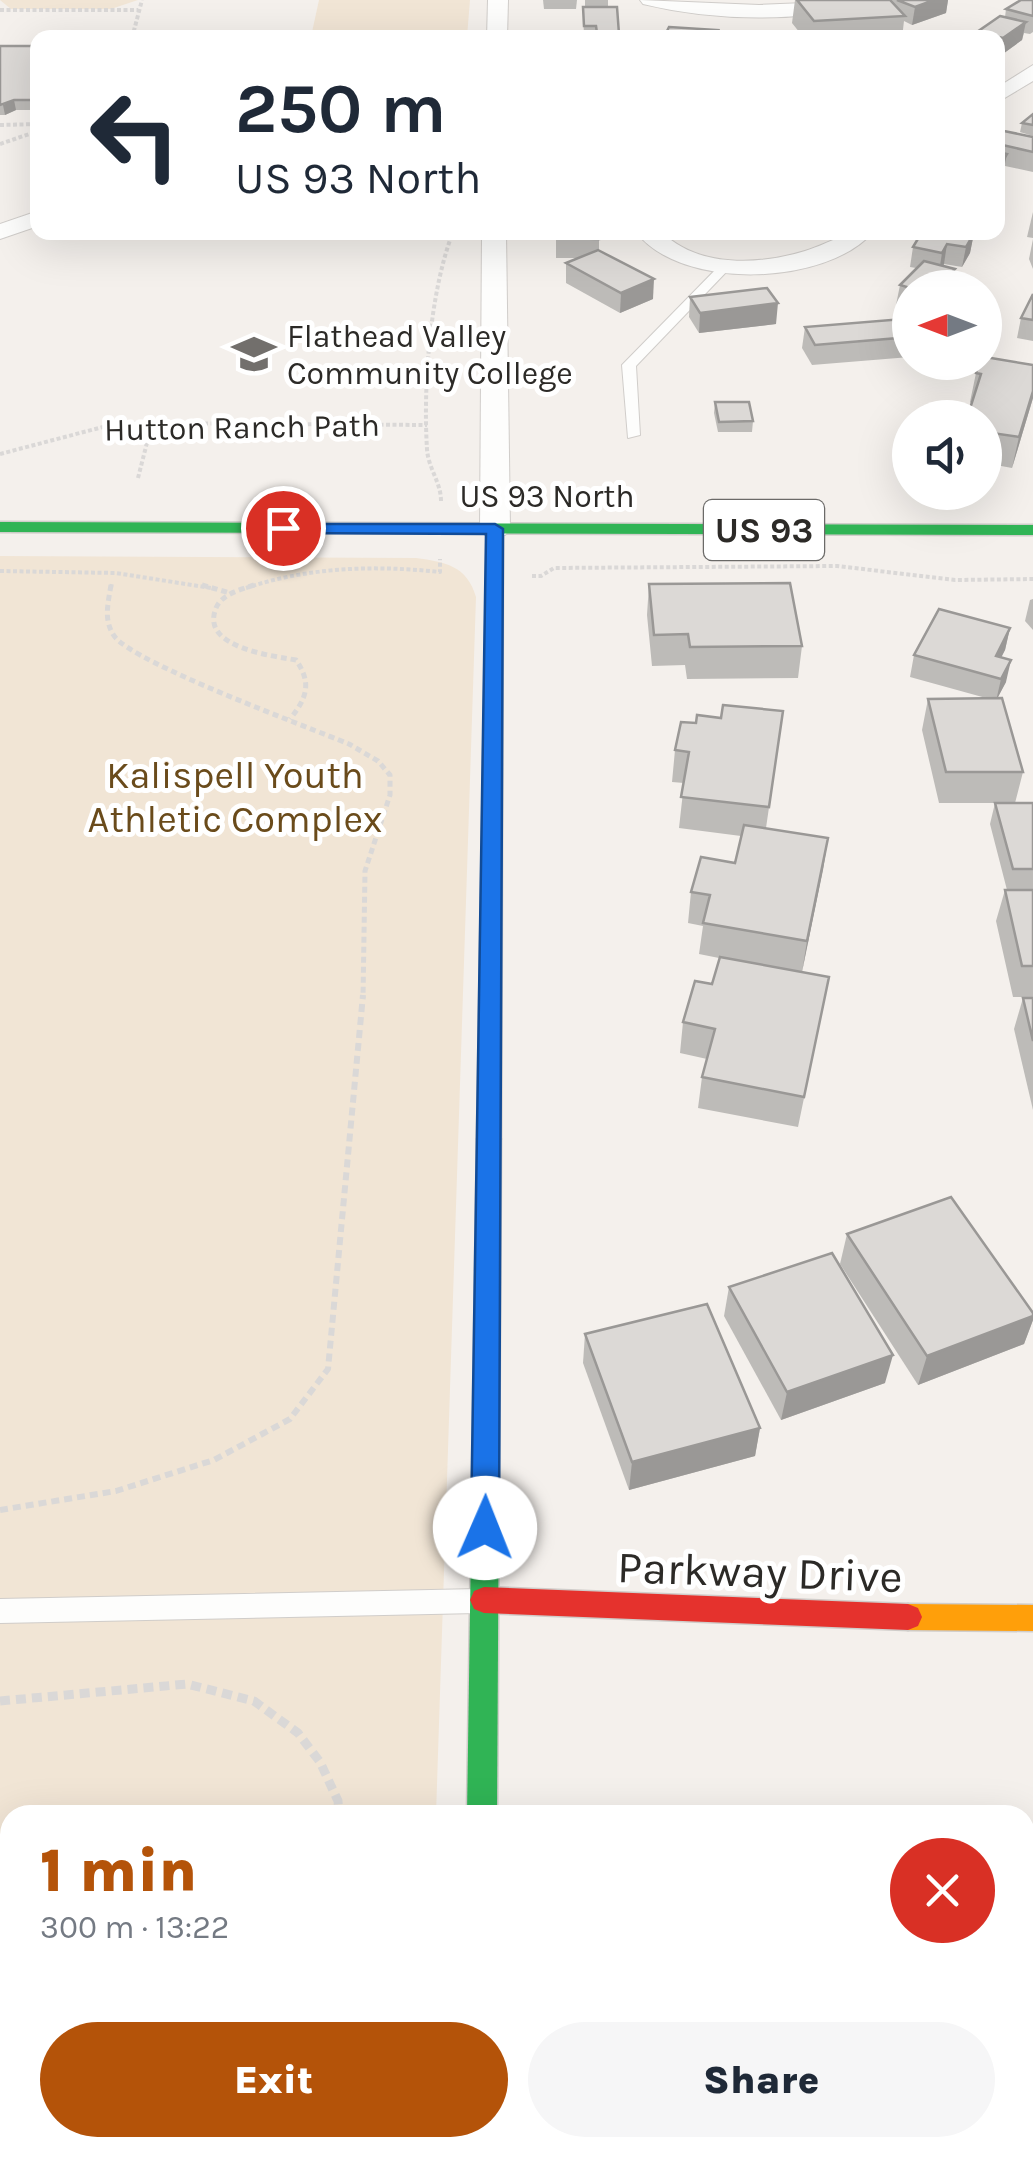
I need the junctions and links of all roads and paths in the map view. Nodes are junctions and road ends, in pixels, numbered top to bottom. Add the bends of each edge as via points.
1 (142, 0) edge
2 (498, 0) edge
3 (650, 0) edge
4 (868, 0) edge
5 (0, 8) edge
6 (138, 10) junction
7 (134, 30) edge
8 (498, 30) edge
9 (1033, 71) edge
10 (1005, 91) edge
11 (30, 124) edge
12 (0, 125) edge
13 (30, 135) edge
14 (0, 144) edge
15 (30, 221) edge
16 (0, 232) edge
17 (494, 240) edge
18 (655, 240) edge
19 (851, 240) edge
20 (726, 266) junction
21 (152, 424) junction
22 (427, 425) dead end
23 (633, 435) dead end
24 (0, 454) edge
25 (138, 478) dead end
26 (0, 527) edge
27 (495, 529) junction
28 (1033, 530) edge
29 (0, 571) edge
30 (440, 572) dead end
31 (492, 575) junction
32 (1033, 579) edge
33 (112, 582) dead end
34 (231, 594) dead end
35 (0, 1510) edge
36 (484, 1600) junction
37 (0, 1611) edge
38 (1033, 1618) edge
39 (0, 1701) edge
40 (338, 1805) edge
41 (482, 1805) edge

1 - 6 path
2 - 8 street
3 - 4 street via 776,9
5 - 6 path
6 - 7 path
9 - 10 street
11 - 12 path
13 - 14 path
15 - 16 street
17 - 27 street
18 - 20 street via 678,256
19 - 20 street via 804,260
20 - 23 lane via 629,365
21 - 22 path, Hutton Ranch Path
21 - 24 path, Hutton Ranch Path via 118,424
21 - 25 path
26 - 27 street, US 93 North / US 93
27 - 28 street, US 93 North / US 93
27 - 31 street
29 - 34 path via 134,574 188,580
30 - 31 path
31 - 32 path via 541,576 554,568 837,566 955,580
31 - 36 street
33 - 35 path via 106,617 116,639 151,661 349,744 390,775 390,795 365,871 363,1024 328,1369 290,1419 214,1460 116,1491
36 - 37 lane
36 - 38 street, Parkway Drive via 816,1616
36 - 41 street
39 - 40 path via 187,1684 254,1702 298,1734 320,1762

